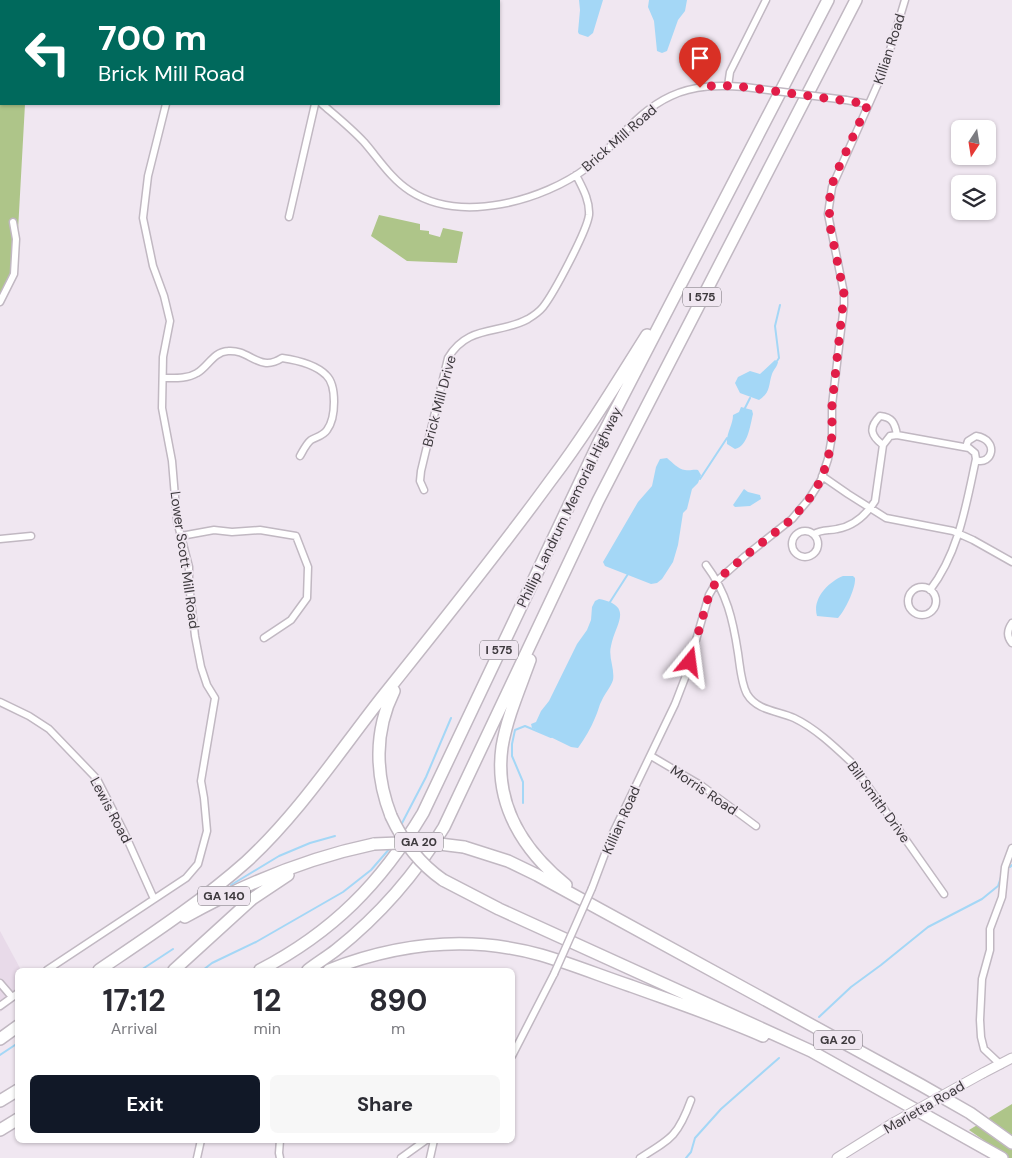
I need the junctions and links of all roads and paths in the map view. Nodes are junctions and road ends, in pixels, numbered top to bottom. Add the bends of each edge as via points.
1 (766, 0) edge
2 (828, 0) edge
3 (856, 0) edge
4 (905, 0) edge
5 (728, 86) junction
6 (868, 104) junction
7 (166, 105) edge
8 (315, 105) edge
9 (323, 105) edge
10 (576, 175) junction
11 (289, 218) dead end
12 (13, 222) dead end
13 (681, 282) junction
14 (0, 302) edge
15 (163, 378) junction
16 (897, 435) junction
17 (883, 445) junction
18 (966, 447) junction
19 (300, 456) dead end
20 (976, 460) junction
21 (822, 476) junction
22 (424, 490) dead end
23 (870, 508) junction
24 (814, 534) junction
25 (958, 534) junction
26 (31, 536) dead end
27 (181, 536) junction
28 (0, 539) edge
29 (1012, 562) edge
30 (706, 565) dead end
31 (717, 580) junction
32 (930, 590) junction
33 (553, 597) junction
34 (1012, 623) edge
35 (264, 638) dead end
36 (1012, 643) edge
37 (402, 674) junction
38 (0, 702) edge
39 (0, 707) edge
40 (13, 709) junction
41 (651, 756) junction
42 (756, 826) dead end
43 (1012, 848) edge
44 (311, 861) junction
45 (944, 894) dead end
46 (154, 899) junction
47 (583, 899) junction
48 (142, 941) junction
49 (50, 968) edge
50 (102, 968) edge
51 (176, 968) edge
52 (264, 968) edge
53 (311, 968) edge
54 (335, 968) edge
55 (0, 983) edge
56 (15, 995) edge
57 (0, 1006) edge
58 (15, 1028) edge
59 (0, 1039) edge
60 (515, 1050) edge
61 (1012, 1058) edge
62 (1001, 1065) junction
63 (15, 1092) edge
64 (898, 1099) junction
65 (691, 1100) dead end
66 (0, 1101) edge
67 (15, 1121) edge
68 (0, 1130) edge
69 (201, 1143) edge
70 (280, 1143) edge
71 (422, 1143) edge
72 (433, 1143) edge
73 (1012, 1144) edge
74 (197, 1158) edge
75 (280, 1158) edge
76 (401, 1158) edge
77 (430, 1158) edge
78 (640, 1158) edge
79 (837, 1158) edge
80 (1002, 1158) edge

1 - 5 street via 730,72
2 - 13 highway, Phillip Landrum Memorial Highway / I 575
3 - 33 highway, Phillip Landrum Memorial Highway / I 575 via 635,426
4 - 6 street, Killian Road via 884,70
5 - 6 street, Brick Mill Road, bridge
5 - 10 street, Brick Mill Road via 684,91 663,100 635,120 597,159
6 - 21 street, Killian Road via 834,178 829,201 830,226 844,305 832,405 832,436
7 - 15 street, Lower Scott Mill Road via 148,176 143,218 170,321 164,347
8 - 11 street
9 - 10 street, Brick Mill Road via 363,141 391,175 408,190 430,201 475,208 535,195
10 - 22 street, Brick Mill Drive via 585,193 589,214 566,268 543,307 525,320 463,339 448,358 421,471
12 - 14 street via 16,239 14,274
13 - 37 highway via 552,480
13 - 52 highway, Phillip Landrum Memorial Highway / I 575 via 588,465 441,776 408,838 377,879 343,914 297,949
15 - 19 street via 188,377 199,372 216,355 228,351 267,364 282,358 311,366 326,375 334,405 327,431 311,440
15 - 27 street, Lower Scott Mill Road via 162,408 170,444
16 - 17 street via 890,436
16 - 17 street via 894,423 888,417 880,416 872,430 876,440
16 - 18 street
17 - 23 street via 875,501
18 - 20 street via 975,453
18 - 20 street via 968,441 976,436 990,442 989,457 985,461
20 - 25 street
21 - 23 street
21 - 31 street, Killian Road via 792,519
23 - 24 street via 850,526 820,530
23 - 25 street via 886,518
24 - 24 street via 804,531 795,536 792,546 797,555 807,558 816,553 819,543
25 - 29 street
25 - 32 street via 950,557
26 - 28 street
27 - 35 street via 214,530 260,530 296,536 308,568 308,598 291,620
27 - 46 street, Lower Scott Mill Road via 189,566 195,636 207,685 215,698 200,781 207,831 198,864 186,878
30 - 31 street
31 - 41 street, Killian Road via 702,615 685,678
31 - 45 street, Bill Smith Drive via 726,599 748,695 767,710 793,718 808,727 851,762
32 - 32 street via 921,587 910,594 908,607 915,614 928,614 934,607 935,598
33 - 47 highway via 506,726 501,758 502,780 510,813 526,844 549,872
33 - 53 highway, Phillip Landrum Memorial Highway / I 575 via 430,851 402,889 378,913
34 - 36 street via 1008,632
37 - 48 highway via 269,839 220,883
37 - 64 highway, bridge via 385,713 378,749 381,783 391,816 410,849 426,867 443,880 499,909 786,1038
38 - 40 street, Lewis Road
39 - 40 street
40 - 46 street, Lewis Road via 49,728 97,779
41 - 42 street, Morris Road via 702,786
41 - 60 street, Killian Road, bridge via 612,835 554,974
43 - 62 street via 1005,867 1002,897 990,929 990,950 982,980 981,1037 984,1049
44 - 47 highway, GA 20, bridge via 374,844 417,842 464,847 523,868
44 - 48 highway, GA 140 via 219,898
44 - 51 highway, GA 20 via 268,886
46 - 49 street, Lower Scott Mill Road
47 - 73 highway, GA 20 via 921,1085 970,1113
48 - 50 highway, GA 140
54 - 64 highway, GA 20 via 374,954 416,946 456,943 520,950 564,962 733,1024
55 - 56 street
56 - 57 street
58 - 59 highway
61 - 62 street, Marietta Road
62 - 79 street, Marietta Road, bridge via 893,1123
63 - 66 highway
64 - 80 highway, GA 20
65 - 78 street via 674,1135
67 - 68 highway
69 - 74 street
70 - 75 street
71 - 76 street
72 - 77 street

